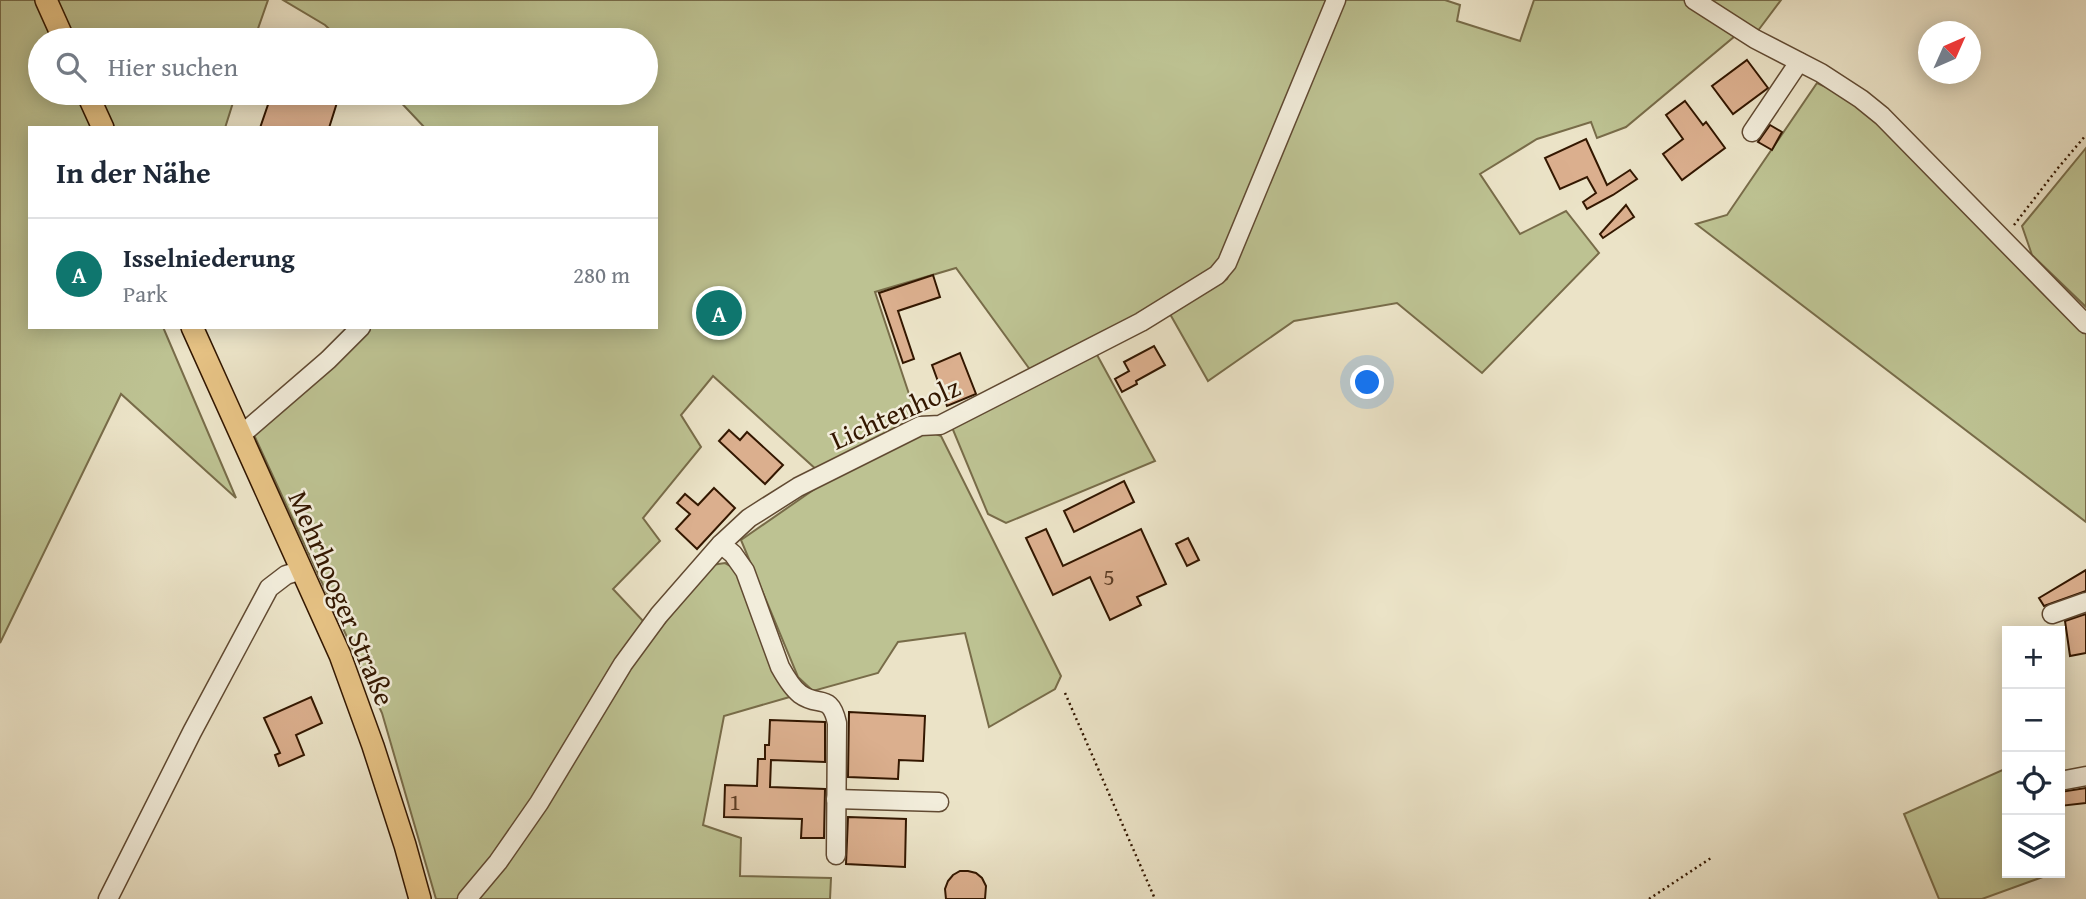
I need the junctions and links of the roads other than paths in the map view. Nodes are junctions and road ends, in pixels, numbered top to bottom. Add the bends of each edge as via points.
1 (46, 0) edge
2 (1336, 0) edge
3 (1694, 0) edge
4 (59, 28) edge
5 (1800, 62) junction
6 (92, 105) edge
7 (102, 126) edge
8 (1752, 132) dead end
9 (2086, 324) edge
10 (193, 329) edge
11 (359, 329) edge
12 (241, 435) junction
13 (721, 544) junction
14 (302, 570) junction
15 (2086, 602) edge
16 (2052, 614) dead end
17 (2086, 776) edge
18 (2065, 780) edge
19 (836, 799) junction
20 (939, 802) dead end
21 (836, 855) dead end
22 (108, 899) edge
23 (419, 899) edge
24 (467, 899) edge

1 - 4 main road
2 - 13 street, Lichtenholz via 1227,262 1217,275 1141,322 940,425 920,426 798,486 749,517
3 - 5 street
5 - 8 street
5 - 9 street via 1882,116
6 - 7 main road
10 - 12 main road, Mehrhooger Straße
11 - 12 street
12 - 14 main road, Mehrhooger Straße
13 - 19 street via 745,571 788,681 801,695 834,708
13 - 24 street, Lichtenholz via 623,664 539,803
14 - 22 street via 286,575 269,589
14 - 23 main road, Mehrhooger Straße via 373,746
15 - 16 street
17 - 18 street
19 - 20 street
19 - 21 street

